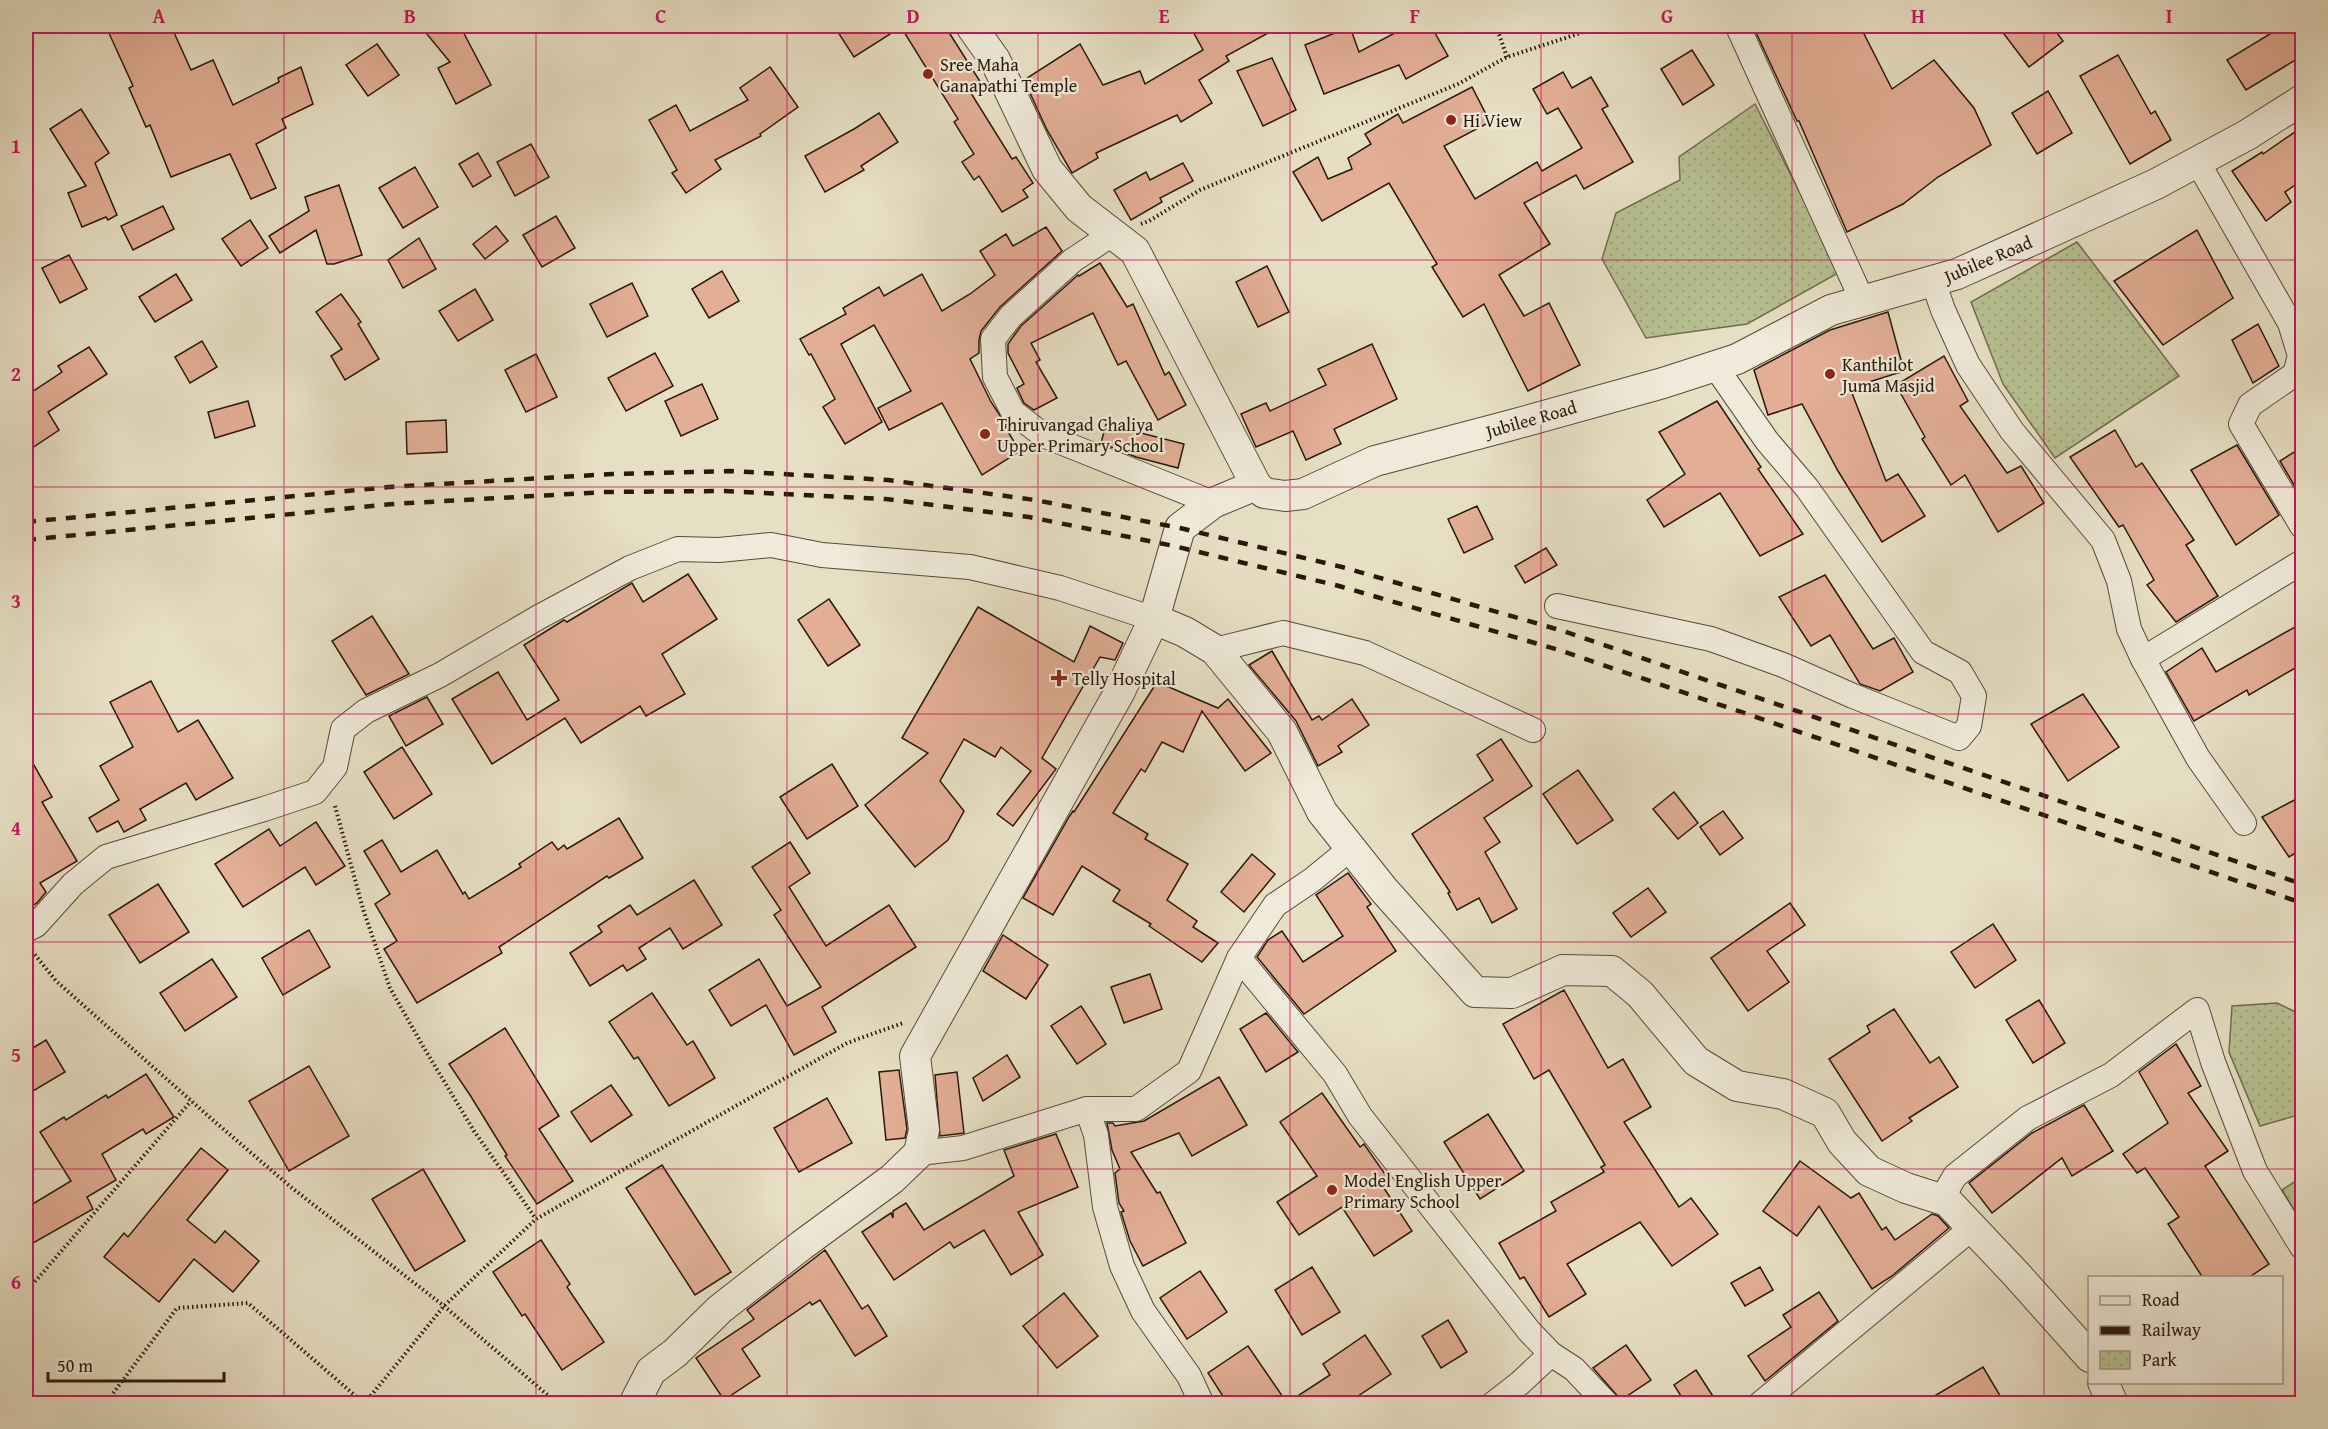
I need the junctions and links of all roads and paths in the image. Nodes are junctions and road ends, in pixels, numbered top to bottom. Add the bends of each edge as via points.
1 (971, 26) edge
2 (1496, 26) edge
3 (1602, 26) edge
4 (1739, 26) edge
5 (1507, 57) junction
6 (2302, 100) edge
7 (2197, 161) junction
8 (1114, 233) junction
9 (1933, 281) junction
10 (1863, 302) junction
11 (1715, 366) junction
12 (1256, 485) junction
13 (1213, 503) junction
14 (2302, 526) edge
15 (2302, 562) edge
16 (1557, 606) dead end
17 (1154, 619) junction
18 (1215, 650) junction
19 (2144, 659) junction
20 (1533, 729) dead end
21 (327, 777) junction
22 (2244, 823) dead end
23 (1351, 848) junction
24 (29, 940) edge
25 (1239, 958) junction
26 (940, 1009) junction
27 (191, 1101) junction
28 (1087, 1109) junction
29 (919, 1153) junction
30 (1941, 1200) junction
31 (536, 1219) junction
32 (1972, 1228) junction
33 (2302, 1248) edge
34 (26, 1292) edge
35 (444, 1306) junction
36 (1551, 1354) junction
37 (2088, 1355) edge
38 (2103, 1384) edge
39 (365, 1403) edge
40 (105, 1404) edge
41 (558, 1404) edge
42 (634, 1404) edge
43 (1202, 1404) edge
44 (1493, 1404) edge
45 (1607, 1404) edge
46 (1760, 1404) edge
47 (2113, 1404) edge

1 - 8 street via 995,60 1047,169 1078,208
2 - 5 path
3 - 5 path
4 - 10 street
5 - 8 path via 1458,84 1200,189 1149,221
6 - 7 street, Jubilee Road
7 - 9 street, Jubilee Road via 2157,184 1957,274
7 - 14 street via 2290,323 2300,356 2295,374 2250,405 2241,424
8 - 12 street via 1135,251
8 - 13 street via 1073,260 1011,316 993,339 994,377 1013,412 1043,435
9 - 10 street, Jubilee Road
9 - 19 street via 1968,365 2012,431 2103,540 2119,581 2129,629
10 - 11 street, Jubilee Road via 1831,310 1737,359
11 - 12 street, Jubilee Road via 1376,461 1303,494 1264,493
11 - 16 street via 1767,441 1808,488 1923,652 1960,672 1974,696 1969,726 1959,738 1711,639
12 - 13 street
13 - 17 street via 1180,528
15 - 19 street
17 - 18 street
17 - 21 street via 1060,588 970,567 822,555 771,545 678,549 630,568 440,675 366,711 343,729 335,767
17 - 26 street via 1119,693
18 - 20 street via 1283,633 1365,652
18 - 23 street via 1282,732 1322,812
19 - 22 street via 2198,758
21 - 24 street via 315,792 105,857 73,884 36,925
21 - 31 path via 363,909 390,988 474,1131
23 - 25 street via 1275,905
23 - 30 street via 1475,992 1512,993 1563,970 1612,971 1640,994 1696,1061 1737,1086 1783,1094 1825,1113 1842,1142 1869,1171
24 - 27 path via 56,981
25 - 28 street via 1189,1071 1136,1109
25 - 36 street via 1335,1074 1360,1116
26 - 29 street via 915,1056 924,1130
26 - 31 path via 847,1043
27 - 34 path
27 - 35 path via 292,1188
28 - 29 street via 963,1148
28 - 43 street via 1096,1135 1105,1207 1122,1266 1143,1311 1189,1376
29 - 42 street via 892,1179 720,1309 651,1371
30 - 32 street via 1947,1201
30 - 33 street via 1955,1176 2028,1118 2111,1075 2197,1010 2212,1062 2255,1171
31 - 35 path
32 - 37 street
32 - 46 street
35 - 39 path
35 - 41 path
36 - 44 street
36 - 45 street via 1574,1369
38 - 47 street
39 - 40 path via 248,1303 177,1308

